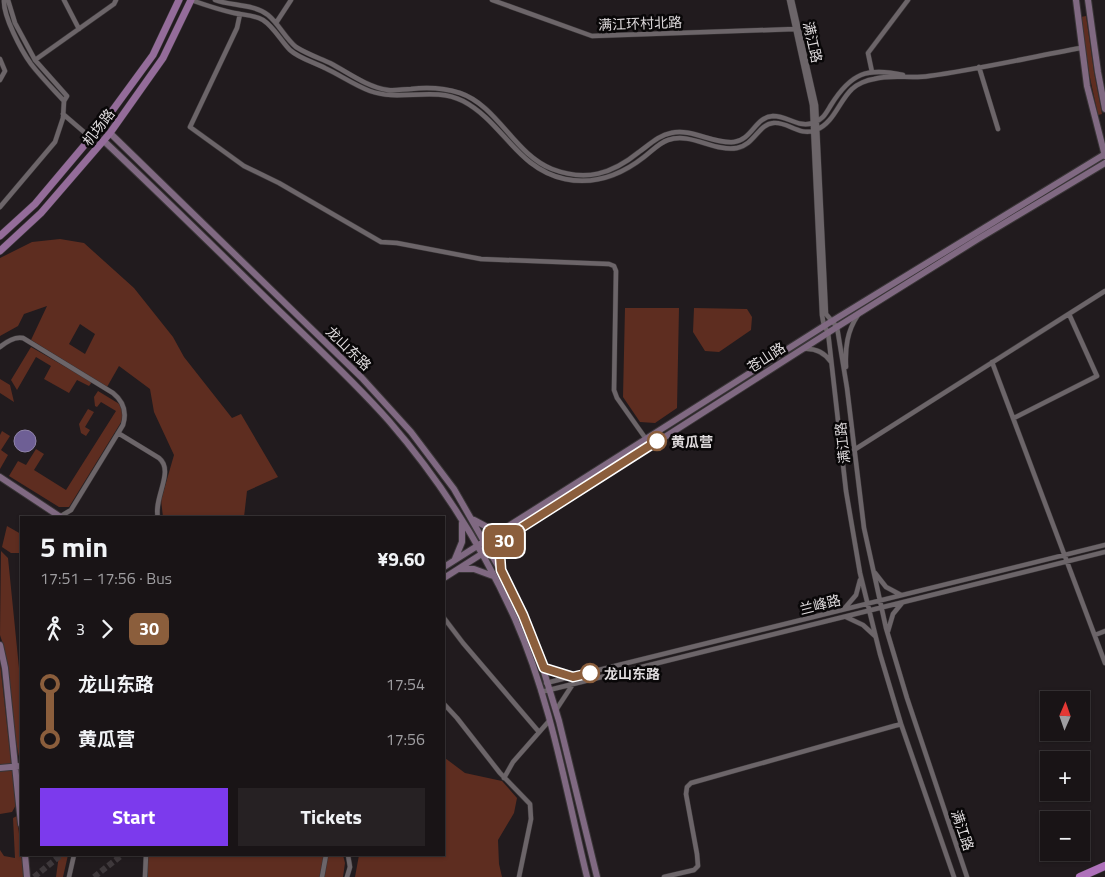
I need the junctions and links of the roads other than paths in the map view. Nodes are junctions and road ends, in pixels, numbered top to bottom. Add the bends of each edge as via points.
1 (6, 0) edge
2 (64, 0) edge
3 (116, 0) edge
4 (180, 0) edge
5 (191, 0) edge
6 (215, 0) edge
7 (291, 0) edge
8 (492, 0) edge
9 (788, 0) edge
10 (792, 0) edge
11 (908, 0) edge
12 (1076, 0) edge
13 (1088, 0) edge
14 (240, 14) junction
15 (276, 23) junction
16 (79, 29) junction
17 (795, 29) junction
18 (1082, 48) junction
19 (0, 59) edge
20 (35, 60) junction
21 (979, 67) junction
22 (872, 72) junction
23 (912, 77) junction
24 (0, 80) edge
25 (836, 97) junction
26 (843, 100) junction
27 (64, 101) junction
28 (1105, 109) edge
29 (63, 114) junction
30 (814, 123) junction
31 (998, 129) dead end
32 (814, 130) junction
33 (110, 133) junction
34 (91, 138) junction
35 (104, 141) junction
36 (125, 148) junction
37 (643, 149) junction
38 (118, 154) junction
39 (647, 154) junction
40 (1105, 155) edge
41 (1105, 163) edge
42 (548, 167) junction
43 (544, 173) junction
44 (0, 207) edge
45 (0, 236) edge
46 (0, 251) edge
47 (1105, 291) edge
48 (861, 312) junction
49 (1069, 314) junction
50 (833, 320) junction
51 (824, 326) junction
52 (837, 327) junction
53 (828, 332) junction
54 (0, 347) edge
55 (802, 349) junction
56 (992, 362) junction
57 (832, 364) junction
58 (847, 388) junction
59 (1014, 418) junction
60 (118, 433) junction
61 (646, 439) junction
62 (854, 450) junction
63 (0, 477) edge
64 (60, 516) edge
65 (63, 516) edge
66 (158, 516) edge
67 (471, 518) junction
68 (461, 520) junction
69 (510, 525) junction
70 (505, 538) junction
71 (485, 541) junction
72 (1105, 545) edge
73 (477, 546) junction
74 (489, 549) junction
75 (1105, 552) edge
76 (481, 554) junction
77 (1065, 555) junction
78 (452, 562) junction
79 (1067, 562) junction
80 (445, 566) edge
81 (872, 567) junction
82 (859, 568) junction
83 (456, 570) junction
84 (501, 570) junction
85 (494, 576) junction
86 (445, 577) edge
87 (902, 595) junction
88 (880, 601) junction
89 (903, 602) junction
90 (867, 604) junction
91 (882, 608) junction
92 (843, 610) junction
93 (869, 611) junction
94 (845, 617) junction
95 (445, 619) edge
96 (1105, 632) edge
97 (888, 635) junction
98 (1095, 635) junction
99 (876, 637) junction
100 (0, 645) edge
101 (1105, 663) edge
102 (544, 668) junction
103 (573, 677) junction
104 (573, 684) junction
105 (550, 686) junction
106 (540, 688) junction
107 (445, 705) edge
108 (556, 710) junction
109 (549, 721) junction
110 (901, 724) junction
111 (539, 732) junction
112 (18, 766) edge
113 (0, 768) edge
114 (504, 778) junction
115 (20, 805) edge
116 (25, 856) edge
117 (74, 856) edge
118 (146, 856) edge
119 (326, 856) edge
120 (348, 856) edge
121 (1105, 866) edge
122 (27, 877) edge
123 (69, 877) edge
124 (145, 877) edge
125 (322, 877) edge
126 (347, 877) edge
127 (519, 877) edge
128 (587, 877) edge
129 (596, 877) edge
130 (664, 877) edge
131 (954, 877) edge
132 (967, 877) edge
133 (1080, 877) edge

1 - 20 street
1 - 27 street via 4,6 9,24 30,63
2 - 16 street
3 - 16 street
4 - 34 main road, 机场路 via 153,54
5 - 14 street
5 - 33 main road, 机场路 via 163,58
6 - 15 street via 260,11
7 - 15 street
8 - 17 street, 满江环村北路 via 592,36
9 - 17 street, 满江路
10 - 30 street, 满江路 via 815,97
11 - 22 street via 868,53
12 - 18 main road
13 - 28 main road
14 - 43 street via 263,20 294,53 368,90 392,95 439,95 463,101 484,116
14 - 61 street via 237,28 190,127 244,166 381,242 397,242 481,259 614,266 614,390
15 - 42 street via 296,47 374,86 393,90 444,90 470,98 531,156
16 - 20 street
17 - 30 street, 满江路
18 - 21 street
18 - 40 main road via 1090,100
19 - 24 street via 5,71
20 - 27 street via 67,96
21 - 23 street
21 - 31 street
22 - 23 street
22 - 25 street via 852,79
23 - 26 street via 872,79 853,88
25 - 26 street
25 - 30 street via 824,116
26 - 32 street via 827,122
27 - 29 street
29 - 34 street
29 - 44 street via 55,142
30 - 32 street, 满江路
30 - 37 street via 799,124 771,116 739,141 727,142 673,132
32 - 39 street via 798,130 772,123 749,143 737,148 674,138
32 - 50 street, 满江路 via 826,314
32 - 51 street, 满江路
33 - 35 main road, 机场路
33 - 36 main road, 龙山东路
34 - 45 main road, 机场路 via 34,204
35 - 38 main road, 龙山东路
35 - 46 main road, 机场路 via 42,213
36 - 38 main road
36 - 67 main road, 龙山东路 via 380,397 435,463
37 - 39 street
37 - 42 street via 621,166 601,174 571,174
38 - 68 main road, 龙山东路 via 369,398 428,469
39 - 43 street via 621,171 595,180 570,180
40 - 50 main road, 苍山路
41 - 48 main road, 苍山路
42 - 43 street
47 - 49 street
48 - 52 main road, 苍山路
48 - 58 street via 848,339
49 - 56 street
49 - 59 street via 1097,376
50 - 51 main road, 苍山路
50 - 52 street, 满江路
51 - 53 street, 满江路
51 - 61 main road, 苍山路
52 - 53 main road, 苍山路
52 - 58 street, 满江路
53 - 55 main road, 苍山路
53 - 57 street, 满江路
54 - 60 street via 21,337 112,393 120,400 124,414
55 - 57 street via 820,351
55 - 70 main road, 苍山路
56 - 59 street
56 - 62 street
57 - 82 street, 满江路 via 846,491
58 - 62 street, 满江路
59 - 77 street
60 - 65 street via 71,510
60 - 66 street via 164,463 166,471 157,505
61 - 69 main road, 苍山路
62 - 81 street, 满江路
63 - 64 main road
67 - 69 main road via 489,528
67 - 71 main road, 龙山东路
68 - 73 main road, 龙山东路
68 - 78 main road via 462,542
69 - 71 main road, 苍山路
70 - 74 main road, 苍山路
70 - 84 main road via 500,556
71 - 73 main road, 苍山路
71 - 74 main road, 龙山东路
72 - 77 street, 兰峰路
73 - 76 main road, 龙山东路
73 - 78 main road, 苍山路
74 - 76 main road, 苍山路
74 - 84 main road, 龙山东路
75 - 79 street, 兰峰路
76 - 83 main road, 苍山路
76 - 85 main road, 龙山东路
77 - 79 street
77 - 87 street, 兰峰路
78 - 80 main road, 苍山路
79 - 89 street, 兰峰路
79 - 98 street
81 - 87 street via 882,584
81 - 88 street, 满江路
82 - 90 street, 满江路
82 - 92 street via 858,590
83 - 85 main road via 474,569
83 - 86 main road, 苍山路
84 - 102 main road, 龙山东路
85 - 106 main road, 龙山东路 via 517,625
87 - 88 street, 兰峰路
88 - 90 street, 兰峰路
88 - 91 street, 满江路
89 - 91 street, 兰峰路
89 - 97 street via 891,619
90 - 92 street, 兰峰路
90 - 93 street, 满江路
91 - 93 street, 兰峰路
91 - 97 street, 满江路
92 - 103 street, 兰峰路
93 - 94 street, 兰峰路
93 - 99 street, 满江路
94 - 99 street via 864,625
94 - 104 street, 兰峰路
95 - 111 street
96 - 98 street
97 - 132 street, 满江路
98 - 101 street
99 - 110 street, 满江路
100 - 112 main road
102 - 103 street
102 - 105 main road, 龙山东路
103 - 105 street, 兰峰路
104 - 105 street, 兰峰路
104 - 108 street
105 - 106 street, 兰峰路
105 - 108 main road, 龙山东路
106 - 109 main road, 龙山东路
107 - 114 street
108 - 129 main road, 龙山东路
109 - 111 street
109 - 128 main road, 龙山东路
110 - 130 street via 691,783 686,794 698,866 694,870
110 - 131 street, 满江路
111 - 114 street
112 - 113 main road
112 - 115 main road
114 - 127 street via 526,798 531,808
116 - 122 main road
117 - 123 street
118 - 124 street
119 - 125 street
120 - 126 street
121 - 133 highway

